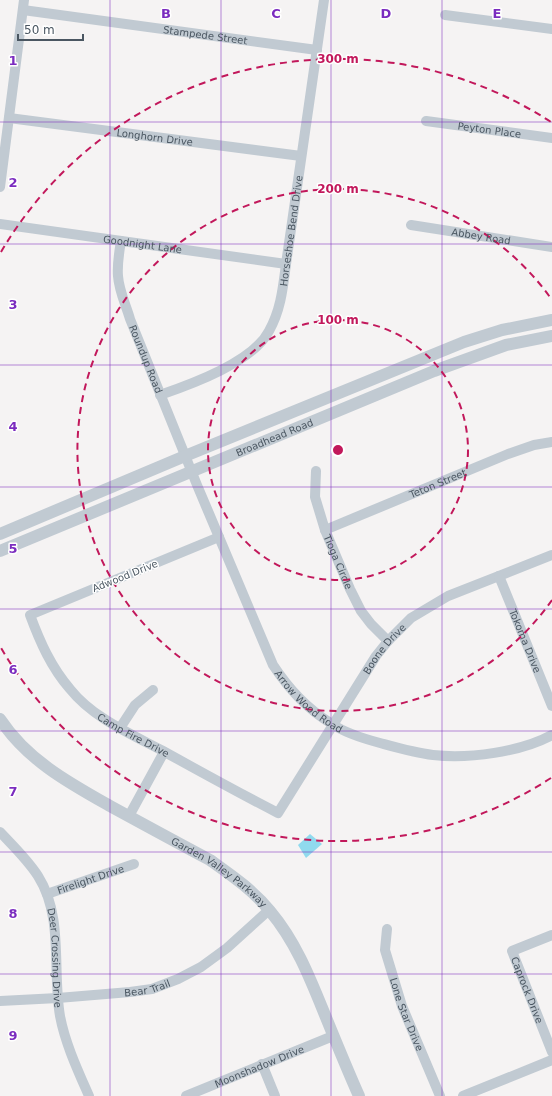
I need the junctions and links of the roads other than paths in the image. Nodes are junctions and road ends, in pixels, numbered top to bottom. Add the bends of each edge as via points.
1 (24, 0) edge
2 (324, 0) edge
3 (23, 10) junction
4 (445, 15) dead end
5 (552, 29) edge
6 (317, 50) junction
7 (9, 118) junction
8 (426, 121) dead end
9 (552, 138) edge
10 (302, 156) junction
11 (0, 187) edge
12 (0, 224) edge
13 (411, 226) dead end
14 (121, 241) junction
15 (552, 247) edge
16 (286, 264) junction
17 (552, 320) edge
18 (552, 336) edge
19 (160, 395) junction
20 (552, 442) edge
21 (186, 456) junction
22 (316, 471) dead end
23 (192, 472) junction
24 (326, 530) junction
25 (0, 534) edge
26 (219, 537) junction
27 (0, 551) edge
28 (552, 555) edge
29 (499, 576) junction
30 (30, 615) joint
31 (388, 641) junction
32 (153, 690) dead end
33 (552, 706) edge
34 (0, 719) edge
35 (333, 725) junction
36 (120, 728) junction
37 (552, 735) edge
38 (164, 752) junction
39 (278, 813) joint
40 (129, 816) junction
41 (0, 832) edge
42 (134, 864) dead end
43 (47, 894) junction
44 (269, 910) junction
45 (387, 929) dead end
46 (552, 935) edge
47 (58, 998) junction
48 (0, 1001) edge
49 (333, 1036) junction
50 (552, 1052) edge
51 (552, 1060) edge
52 (262, 1064) junction
53 (89, 1096) edge
54 (186, 1096) edge
55 (275, 1096) edge
56 (359, 1096) edge
57 (440, 1096) edge
58 (463, 1096) edge

1 - 3 street
2 - 6 street, Horseshoe Bend Drive
3 - 6 street, Stampede Street
3 - 7 street
4 - 5 street
6 - 10 street, Horseshoe Bend Drive
7 - 10 street, Longhorn Drive
7 - 11 street
8 - 9 street, Peyton Place
10 - 16 street, Horseshoe Bend Drive
12 - 14 street, Goodnight Lane
13 - 15 street, Abbey Road
14 - 16 street, Goodnight Lane
14 - 19 street, Roundup Road via 118,277 121,292
16 - 19 street, Horseshoe Bend Drive via 283,293 277,314 269,333 259,345 231,366
17 - 21 street, Broadhead Road via 502,330 464,342
18 - 23 street, Broadhead Road via 506,345 426,374
19 - 21 street, Roundup Road
20 - 24 street, Teton Street via 508,454
21 - 23 street, Roundup Road
21 - 25 street, Broadhead Road
22 - 24 street, Tioga Circle via 315,497
23 - 26 street, Arrow Wood Road
23 - 27 street, Broadhead Road
24 - 31 street, Tioga Circle via 361,611
26 - 30 street, Adwood Drive
26 - 35 street, Arrow Wood Road via 273,665 298,698
28 - 29 street, Boone Drive
29 - 31 street, Boone Drive via 430,606 411,618
29 - 33 street, Tokoma Drive
30 - 36 street, Camp Fire Drive via 54,669 70,690 92,710
31 - 35 street, Boone Drive
32 - 36 street via 135,705
34 - 40 street, Garden Valley Parkway via 26,751 44,765 66,781
35 - 37 street, Arrow Wood Road via 396,748 450,756 497,752
35 - 39 street, Boone Drive
36 - 38 street, Camp Fire Drive
38 - 39 street, Camp Fire Drive
38 - 40 street
40 - 44 street, Garden Valley Parkway via 210,860 253,893
41 - 43 street, Deer Crossing Drive via 29,863
42 - 43 street, Firelight Drive
43 - 47 street, Deer Crossing Drive via 54,927
44 - 47 street, Bear Trail via 227,948 201,967 178,979 152,989
44 - 49 street, Garden Valley Parkway via 299,954
45 - 57 street, Lone Star Drive via 385,950 402,1006
46 - 50 street, Caprock Drive via 512,951
47 - 48 street, Bear Trail
47 - 53 street, Deer Crossing Drive via 64,1034
49 - 52 street, Moonshadow Drive
49 - 56 street, Garden Valley Parkway
51 - 58 street
52 - 54 street, Moonshadow Drive
52 - 55 street

